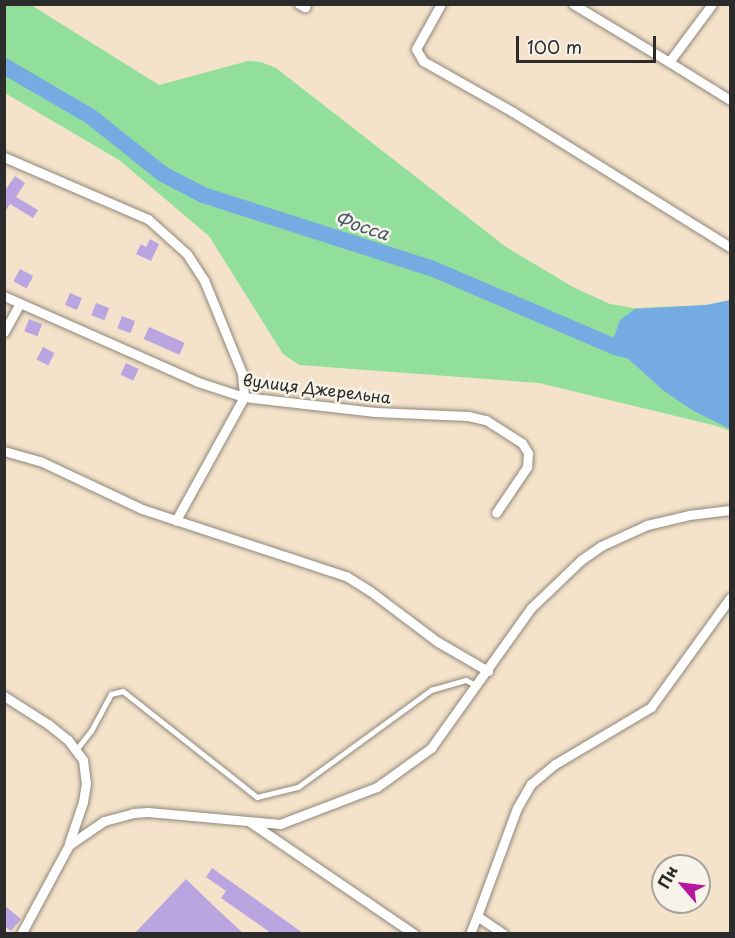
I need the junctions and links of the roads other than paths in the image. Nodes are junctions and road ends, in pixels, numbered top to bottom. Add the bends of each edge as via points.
1 (299, 4) edge
2 (306, 4) edge
3 (441, 4) edge
4 (573, 4) edge
5 (712, 4) edge
6 (669, 62) junction
7 (730, 100) edge
8 (4, 157) edge
9 (730, 247) edge
10 (4, 296) edge
11 (20, 303) junction
12 (4, 332) edge
13 (244, 397) junction
14 (4, 450) edge
15 (730, 510) edge
16 (496, 513) dead end
17 (176, 520) junction
18 (730, 598) edge
19 (488, 671) junction
20 (477, 686) junction
21 (4, 696) edge
22 (76, 750) junction
23 (248, 821) junction
24 (69, 845) junction
25 (477, 916) junction
26 (21, 933) edge
27 (414, 933) edge
28 (470, 933) edge
29 (504, 933) edge

1 - 2 street
3 - 9 street via 417,49 423,61 513,112
4 - 6 street
5 - 6 street
6 - 7 street
8 - 13 street via 140,215 188,254 204,280 242,373
10 - 11 street, вулиця Джерельна
11 - 12 street
11 - 13 street, вулиця Джерельна via 198,382
13 - 16 street, вулиця Джерельна via 486,420 522,443 528,453 527,467
13 - 17 street
14 - 17 street via 40,460 129,504
15 - 19 street via 647,525 601,546 561,577 531,608
17 - 19 street via 346,576 438,642
18 - 25 street via 651,707 555,764 531,784 517,808
19 - 20 street
20 - 22 lane via 466,680 431,690 298,787 257,797 123,691 111,694
20 - 23 street via 431,748 378,787 280,824
21 - 22 street via 48,724
22 - 24 street via 83,760 86,783
23 - 24 street via 133,813 104,821
23 - 27 street
24 - 26 street
25 - 28 street
25 - 29 street

